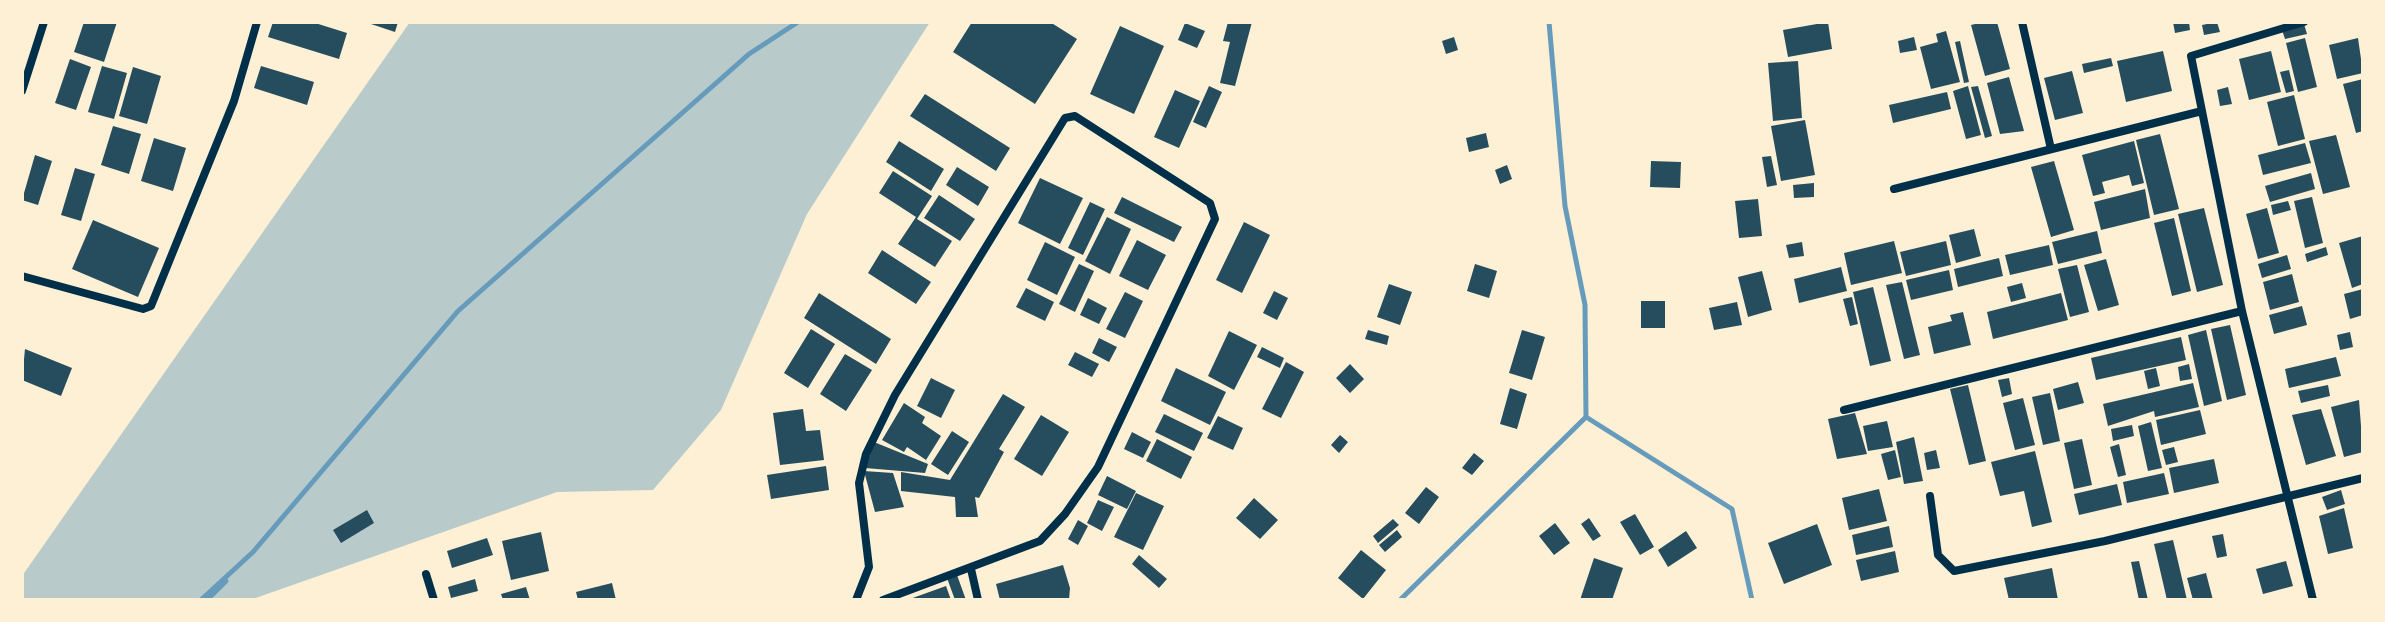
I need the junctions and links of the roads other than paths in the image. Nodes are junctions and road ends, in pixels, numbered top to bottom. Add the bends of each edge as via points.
1 (44, 22) edge
2 (257, 22) edge
3 (2022, 22) edge
4 (2304, 22) edge
5 (22, 91) edge
6 (2202, 111) junction
7 (2051, 149) junction
8 (1894, 189) dead end
9 (22, 276) edge
10 (2242, 311) junction
11 (1844, 410) dead end
12 (2363, 478) edge
13 (1930, 496) dead end
14 (2290, 497) junction
15 (971, 569) junction
16 (426, 574) dead end
17 (434, 600) edge
18 (856, 600) edge
19 (883, 600) edge
20 (978, 600) edge
21 (2313, 600) edge

1 - 5 street
2 - 9 street via 234,101 151,306 143,309
3 - 7 street
4 - 6 street via 2191,56
6 - 7 street
6 - 10 street
7 - 8 street
10 - 11 street
10 - 14 street
12 - 14 street
13 - 14 street via 1938,555 1954,571
14 - 21 street
15 - 18 street via 1040,541 1098,467 1215,219 1210,203 1075,116 1065,118 895,395 866,454 859,483 869,567
15 - 19 street
15 - 20 street
16 - 17 street

